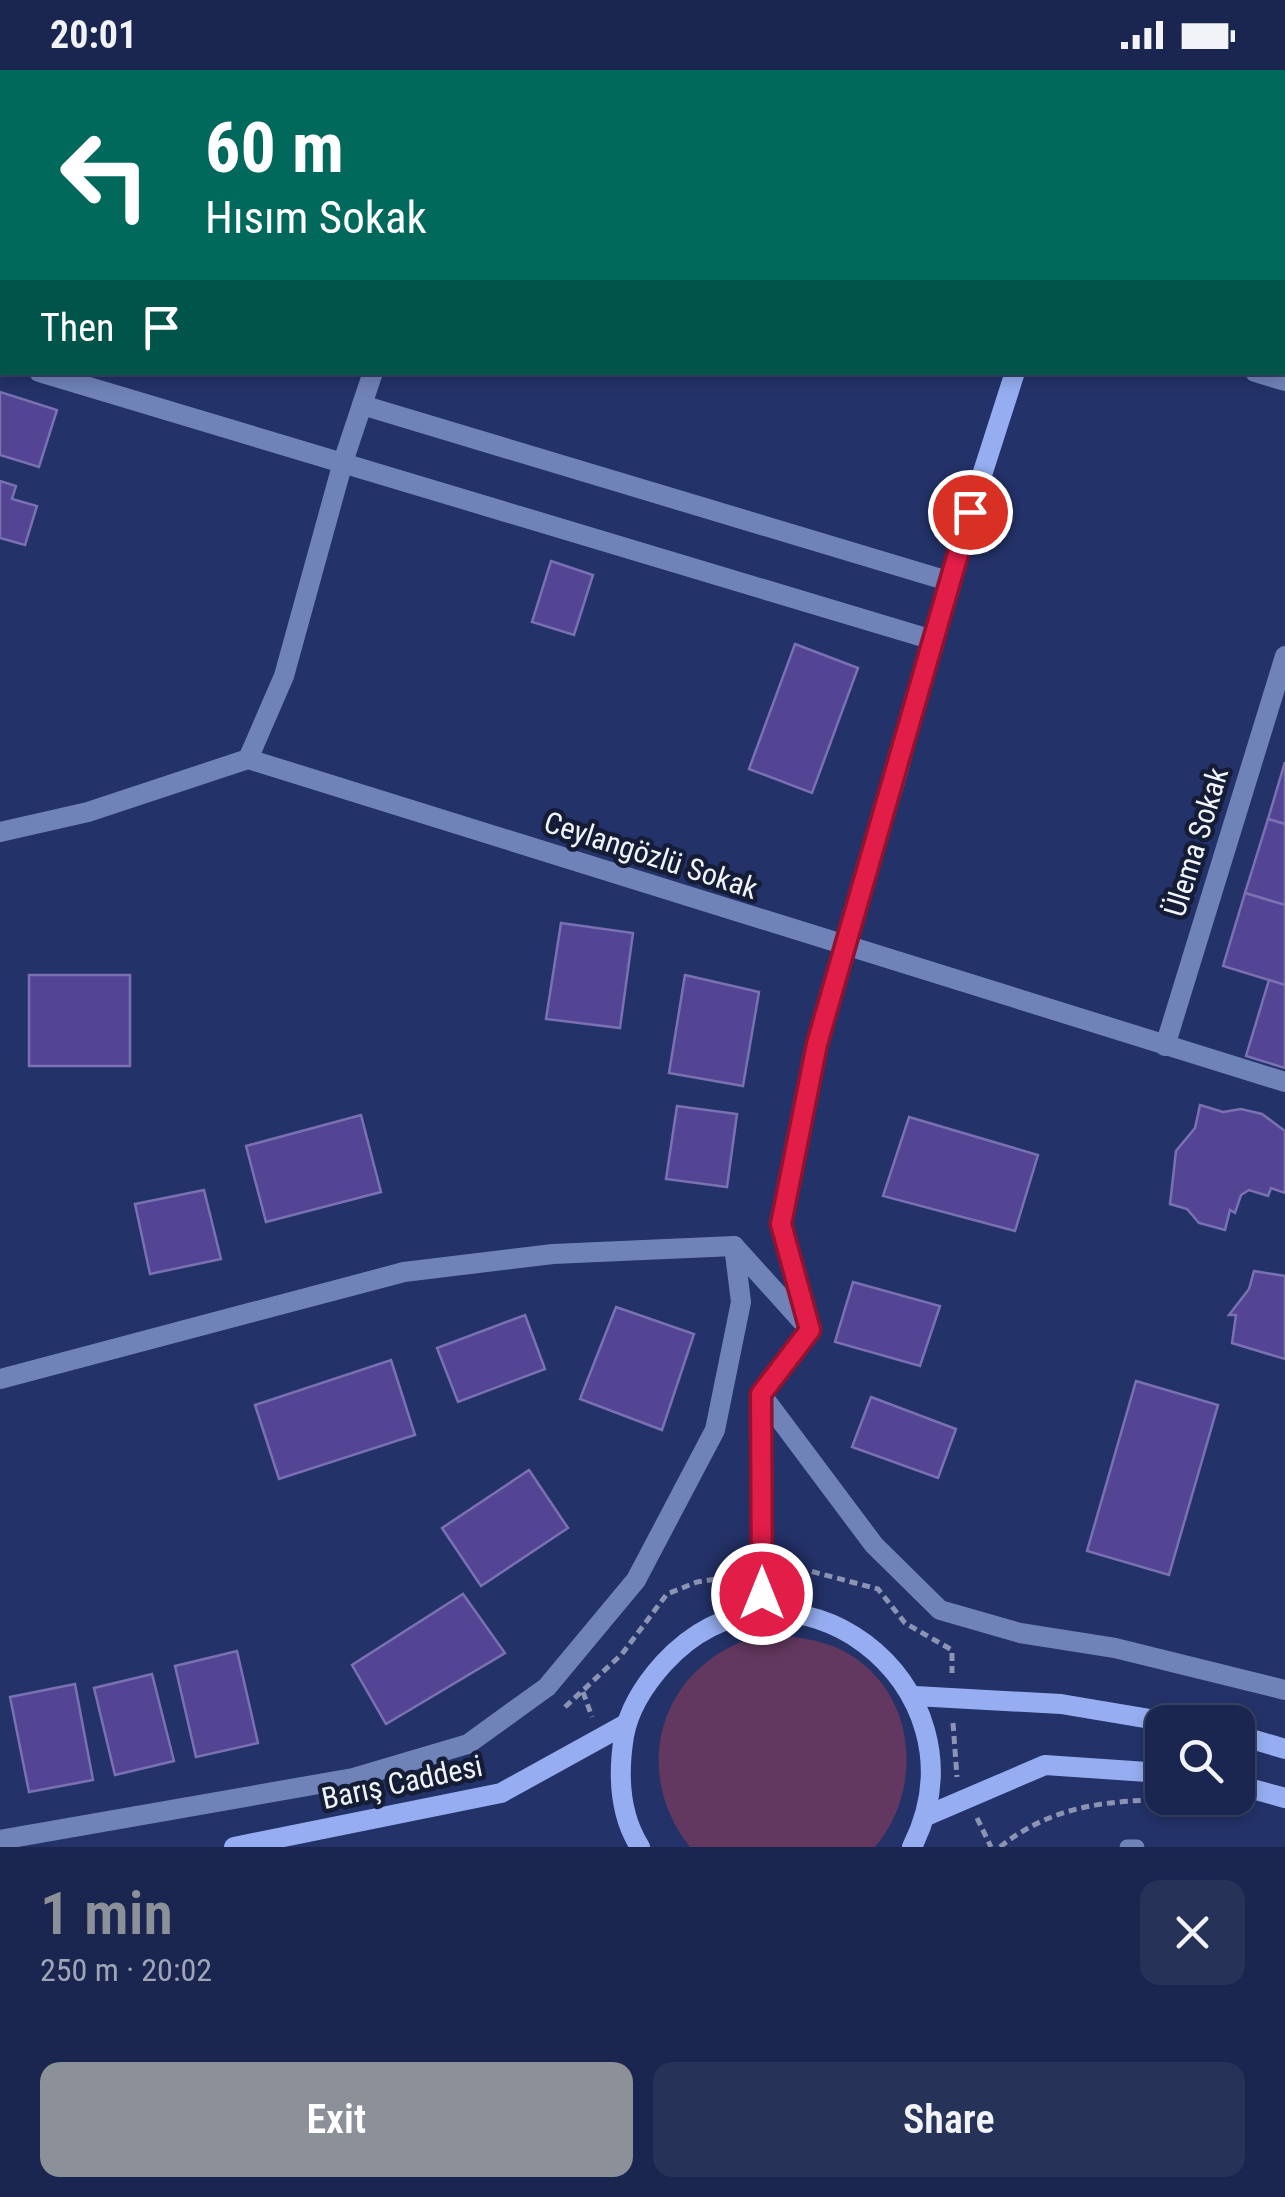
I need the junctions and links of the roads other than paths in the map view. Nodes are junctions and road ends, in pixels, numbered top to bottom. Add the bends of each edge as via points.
1 (49, 375) edge
2 (372, 375) edge
3 (1014, 375) edge
4 (362, 406) junction
5 (342, 462) junction
6 (948, 581) junction
7 (933, 640) junction
8 (1285, 656) edge
9 (248, 758) junction
10 (0, 832) edge
11 (846, 948) junction
12 (1164, 1046) junction
13 (1285, 1082) edge
14 (734, 1246) junction
15 (810, 1330) junction
16 (0, 1379) edge
17 (761, 1394) junction
18 (761, 1614) junction
19 (1285, 1690) edge
20 (915, 1696) junction
21 (1145, 1718) edge
22 (626, 1724) junction
23 (1255, 1739) edge
24 (1285, 1749) edge
25 (1145, 1773) edge
26 (1255, 1790) edge
27 (1285, 1798) edge
28 (926, 1816) junction
29 (0, 1840) edge
30 (234, 1847) edge
31 (640, 1847) edge
32 (912, 1847) edge
33 (1127, 1847) edge
34 (1137, 1847) edge

1 - 5 street
2 - 4 street
3 - 6 main road
4 - 5 street
4 - 6 street
5 - 7 street
5 - 9 street via 284,676
6 - 7 main road
7 - 11 main road
8 - 12 street, Ülema Sokak
9 - 10 street via 88,812
9 - 11 street, Ceylangözlü Sokak
11 - 12 street, Ceylangözlü Sokak
11 - 15 main road via 817,1044 781,1224
12 - 13 street, Ceylangözlü Sokak
14 - 15 street
14 - 16 street via 554,1254 404,1272
14 - 29 street via 741,1302 715,1430 636,1580 547,1687 468,1744 353,1778
15 - 17 main road
17 - 18 main road
17 - 19 street via 874,1546 940,1610
18 - 20 main road via 808,1616 851,1632 888,1659
18 - 22 main road via 717,1625 678,1648 646,1683
20 - 21 main road via 1061,1704
20 - 28 main road via 933,1776
22 - 30 main road, Barış Caddesi via 501,1792
22 - 31 main road via 619,1764 623,1804
23 - 24 main road
25 - 28 main road via 1046,1765
26 - 27 main road
28 - 32 main road
33 - 34 lane

